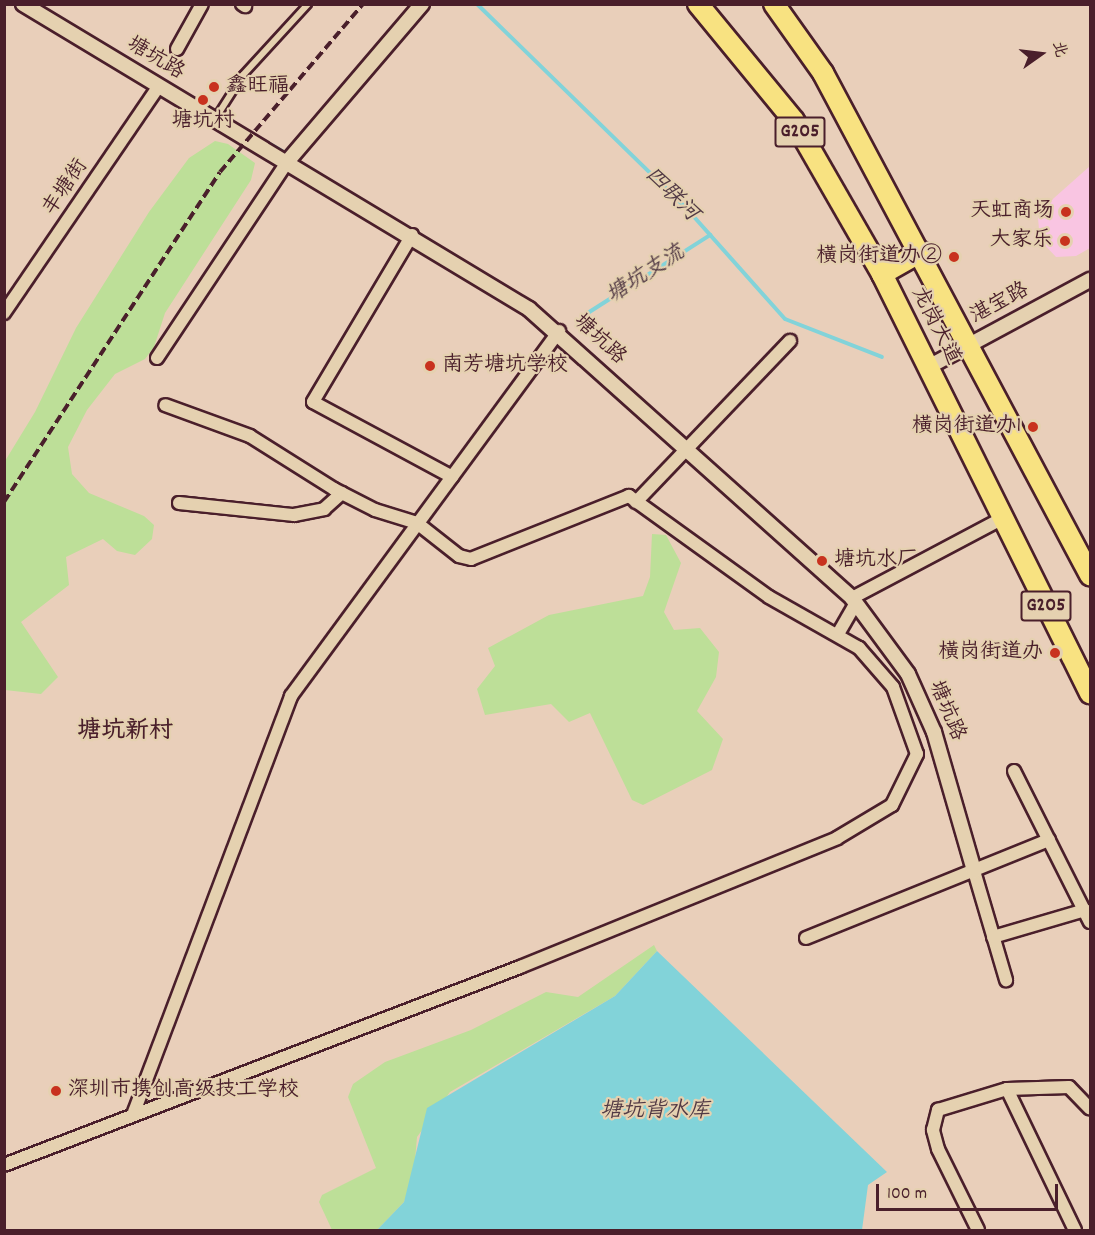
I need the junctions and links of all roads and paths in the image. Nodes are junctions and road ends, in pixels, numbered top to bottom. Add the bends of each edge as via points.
1 (23, 4) edge
2 (202, 4) edge
3 (308, 4) edge
4 (422, 4) edge
5 (698, 4) edge
6 (774, 4) edge
7 (41, 9) edge
8 (177, 49) dead end
9 (159, 86) junction
10 (215, 119) junction
11 (288, 162) junction
12 (412, 235) junction
13 (921, 252) junction
14 (882, 274) junction
15 (1090, 280) edge
16 (4, 313) edge
17 (559, 331) junction
18 (789, 341) dead end
19 (971, 344) junction
20 (157, 358) dead end
21 (930, 366) junction
22 (165, 405) dead end
23 (684, 448) junction
24 (452, 477) junction
25 (342, 493) junction
26 (636, 501) junction
27 (179, 503) dead end
28 (1001, 519) junction
29 (417, 523) junction
30 (1088, 563) edge
31 (854, 601) junction
32 (838, 634) junction
33 (1090, 693) edge
34 (1014, 771) dead end
35 (1049, 840) junction
36 (974, 871) junction
37 (1084, 910) junction
38 (1090, 922) edge
39 (993, 937) junction
40 (806, 938) dead end
41 (1006, 980) dead end
42 (1007, 1089) junction
43 (1090, 1110) edge
44 (134, 1112) junction
45 (4, 1165) edge
46 (978, 1230) edge
47 (1075, 1230) edge

1 - 7 street, 塘坑路
2 - 8 street
3 - 10 lane via 243,75
4 - 11 street
5 - 14 highway, 龙岗大道 / G205 via 794,122
6 - 13 highway, 龙岗大道 / G205 via 823,73
7 - 9 street, 塘坑路
9 - 10 street, 塘坑路
9 - 16 street, 丰塘街
10 - 11 street, 塘坑路
11 - 12 street, 塘坑路
11 - 20 street
12 - 17 street, 塘坑路
12 - 24 street via 313,402
13 - 14 highway
13 - 19 highway, 龙岗大道 / G205
14 - 21 highway, 龙岗大道 / G205
15 - 19 street, 湛宝路
17 - 23 street, 塘坑路
17 - 24 street
18 - 23 street
19 - 21 street, 湛宝路
19 - 30 highway, 龙岗大道 / G205
21 - 28 highway, 龙岗大道 / G205
22 - 25 street via 250,436
23 - 26 street
23 - 31 street, 塘坑路
24 - 29 street
25 - 27 street via 324,509 294,515
25 - 29 street via 375,510
26 - 29 street via 629,496 606,503 471,559 459,556
26 - 32 street via 769,597
28 - 31 street
28 - 33 highway, 龙岗大道 / G205
29 - 44 street via 291,696
31 - 32 street
31 - 36 street, 塘坑路 via 908,675 934,732
32 - 44 street via 859,648 893,687 915,739 913,770 892,805 877,818 520,967
34 - 35 street
35 - 36 street
35 - 37 street
36 - 39 street
36 - 40 street
37 - 38 street
37 - 39 street
39 - 41 street
42 - 43 street via 1069,1087
42 - 46 street via 938,1110 933,1130
42 - 47 street
44 - 45 street

